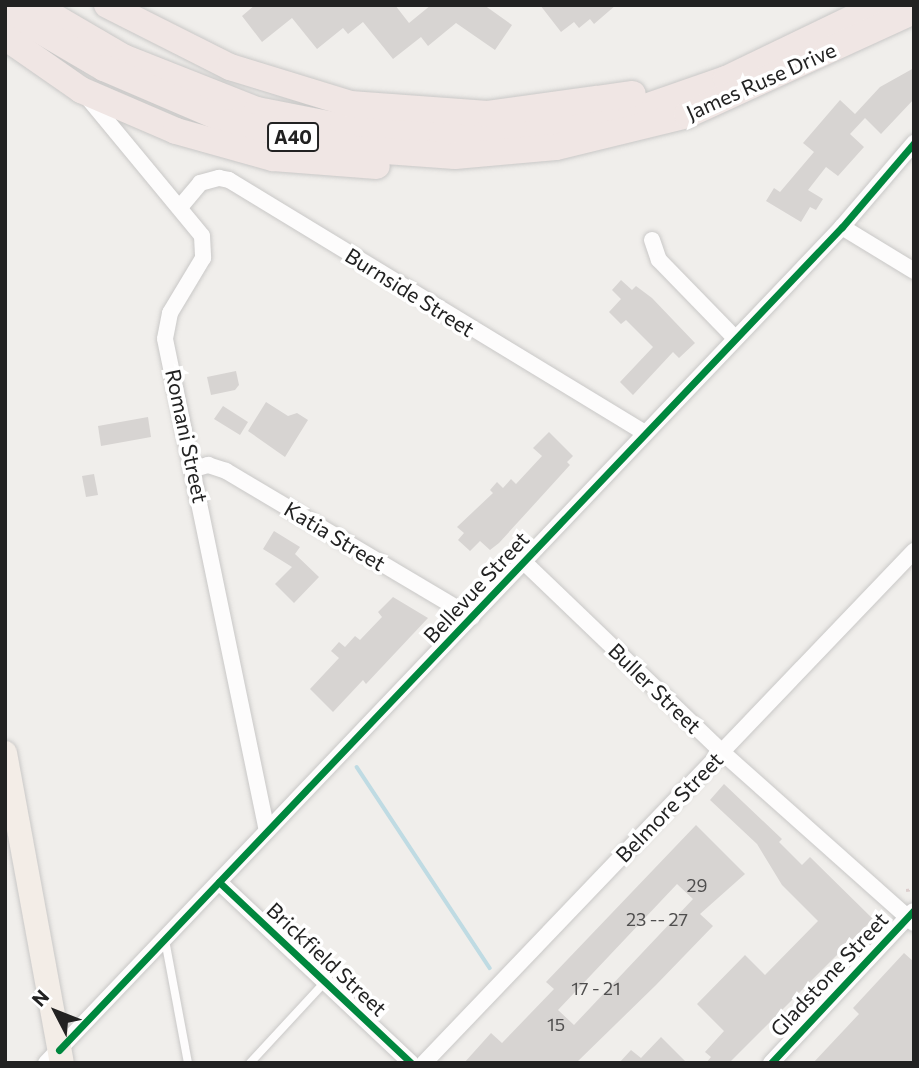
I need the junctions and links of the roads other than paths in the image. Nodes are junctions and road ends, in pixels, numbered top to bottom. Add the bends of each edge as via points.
1 (34, 5) edge
2 (107, 5) edge
3 (880, 5) edge
4 (5, 10) edge
5 (914, 11) edge
6 (5, 37) edge
7 (5, 47) edge
8 (763, 62) junction
9 (47, 69) junction
10 (80, 90) junction
11 (606, 138) junction
12 (914, 143) edge
13 (181, 206) junction
14 (842, 227) junction
15 (652, 240) dead end
16 (914, 271) edge
17 (734, 337) junction
18 (644, 432) junction
19 (194, 469) junction
20 (914, 551) edge
21 (524, 562) junction
22 (472, 617) junction
23 (5, 752) edge
24 (722, 752) junction
25 (267, 831) junction
26 (219, 882) junction
27 (912, 917) edge
28 (165, 940) junction
29 (326, 981) junction
30 (56, 1059) edge
31 (188, 1063) edge
32 (250, 1063) edge
33 (411, 1063) edge
34 (424, 1063) edge
35 (771, 1063) edge

1 - 8 highway, James Ruse Drive / A40 via 123,57 213,95 295,120 390,133 491,135 583,123 677,98
2 - 8 highway via 192,50 265,80 351,104 396,110 488,114 539,110 660,89
3 - 8 highway, James Ruse Drive / A40
4 - 11 highway, James Ruse Drive / A40 via 145,88 230,122 317,142 455,156
5 - 11 highway, James Ruse Drive / A40 via 730,98
6 - 9 highway
7 - 9 highway
9 - 10 highway
10 - 11 highway via 176,131 308,163 456,168 557,153
10 - 13 street, Romani Street
12 - 14 street, Bellevue Street
13 - 18 street, Burnside Street via 200,183 219,177 229,180
13 - 19 street, Romani Street via 202,236 203,258 170,313 165,339
14 - 16 street
14 - 17 street, Bellevue Street
15 - 17 street via 659,260
17 - 18 street, Bellevue Street
18 - 21 street, Bellevue Street
19 - 22 street, Katia Street via 208,465 226,471
19 - 25 street, Romani Street
20 - 24 street, Belmore Street
21 - 22 street, Bellevue Street
21 - 24 street, Buller Street
22 - 25 street, Bellevue Street
23 - 30 main road
24 - 27 street, Buller Street
24 - 34 street, Belmore Street
25 - 26 street, Bellevue Street
26 - 28 street, Bellevue Street
26 - 29 street, Brickfield Street
27 - 35 street, Gladstone Street
28 - 30 street, Bellevue Street
28 - 31 lane
29 - 32 lane
29 - 33 street, Brickfield Street

